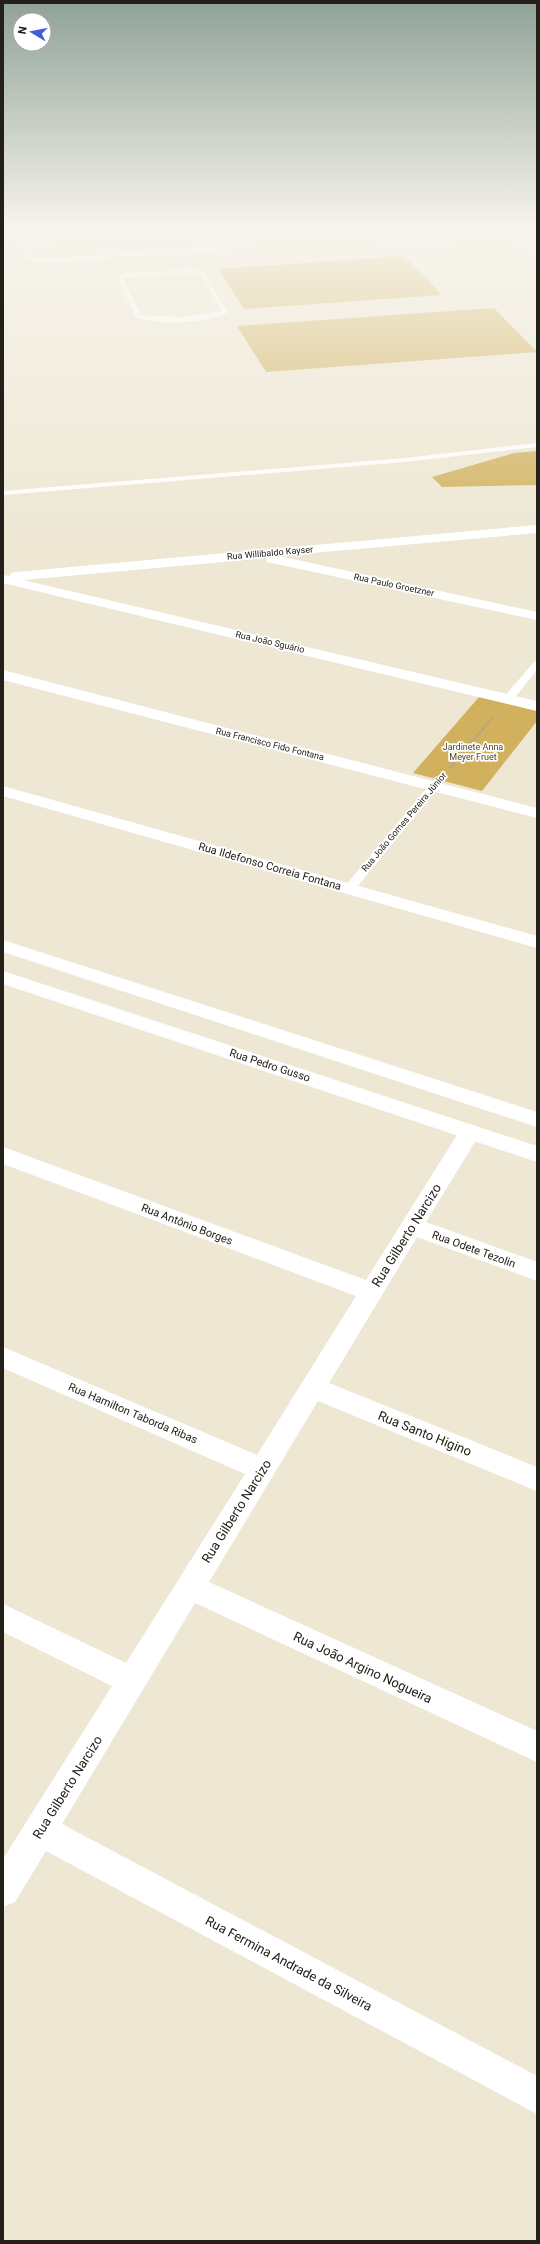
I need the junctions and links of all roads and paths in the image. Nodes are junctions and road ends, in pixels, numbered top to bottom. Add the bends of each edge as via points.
1 (537, 444) edge
2 (3, 494) edge
3 (537, 529) edge
4 (497, 532) junction
5 (537, 540) edge
6 (250, 555) junction
7 (3, 578) edge
8 (537, 616) edge
9 (537, 664) edge
10 (3, 675) edge
11 (508, 699) junction
12 (537, 706) edge
13 (434, 786) junction
14 (3, 791) edge
15 (537, 813) edge
16 (348, 889) junction
17 (537, 942) edge
18 (3, 946) edge
19 (3, 977) edge
20 (537, 1120) edge
21 (470, 1132) junction
22 (537, 1154) edge
23 (3, 1155) edge
24 (412, 1226) junction
25 (537, 1272) edge
26 (371, 1292) junction
27 (3, 1357) edge
28 (312, 1387) junction
29 (262, 1469) junction
30 (537, 1479) edge
31 (190, 1587) junction
32 (3, 1617) edge
33 (132, 1680) junction
34 (537, 1747) edge
35 (40, 1830) junction
36 (3, 1890) edge
37 (537, 2096) edge

1 - 2 lane via 405,460
3 - 4 street, Rua Willibaldo Kayser
4 - 5 street
4 - 6 street, Rua Willibaldo Kayser
6 - 7 street, Rua Willibaldo Kayser
6 - 8 street, Rua Paulo Groetzner
7 - 11 street, Rua João Sguário
9 - 11 lane
10 - 13 street, Rua Francisco Fido Fontana
11 - 12 street, Rua João Sguário
11 - 13 path, Rua João Gomes Pereira Júnior
13 - 15 street, Rua Francisco Fido Fontana
13 - 16 lane, Rua João Gomes Pereira Júnior
14 - 16 street, Rua Ildefonso Correia Fontana
16 - 17 street, Rua Ildefonso Correia Fontana
18 - 20 street
19 - 21 street, Rua Pedro Gusso
21 - 22 street, Rua Pedro Gusso
21 - 24 street, Rua Gilberto Narcizo
23 - 26 street, Rua Antônio Borges
24 - 25 street, Rua Odete Tezolin
24 - 26 street, Rua Gilberto Narcizo
26 - 28 street, Rua Gilberto Narcizo
27 - 29 street, Rua Hamilton Taborda Ribas
28 - 29 street, Rua Gilberto Narcizo
28 - 30 street, Rua Santo Higino
29 - 31 street, Rua Gilberto Narcizo
31 - 33 street, Rua Gilberto Narcizo
31 - 34 street, Rua João Argino Nogueira
32 - 33 street
33 - 35 street, Rua Gilberto Narcizo
35 - 36 street, Rua Gilberto Narcizo
35 - 37 street, Rua Fermina Andrade da Silveira

